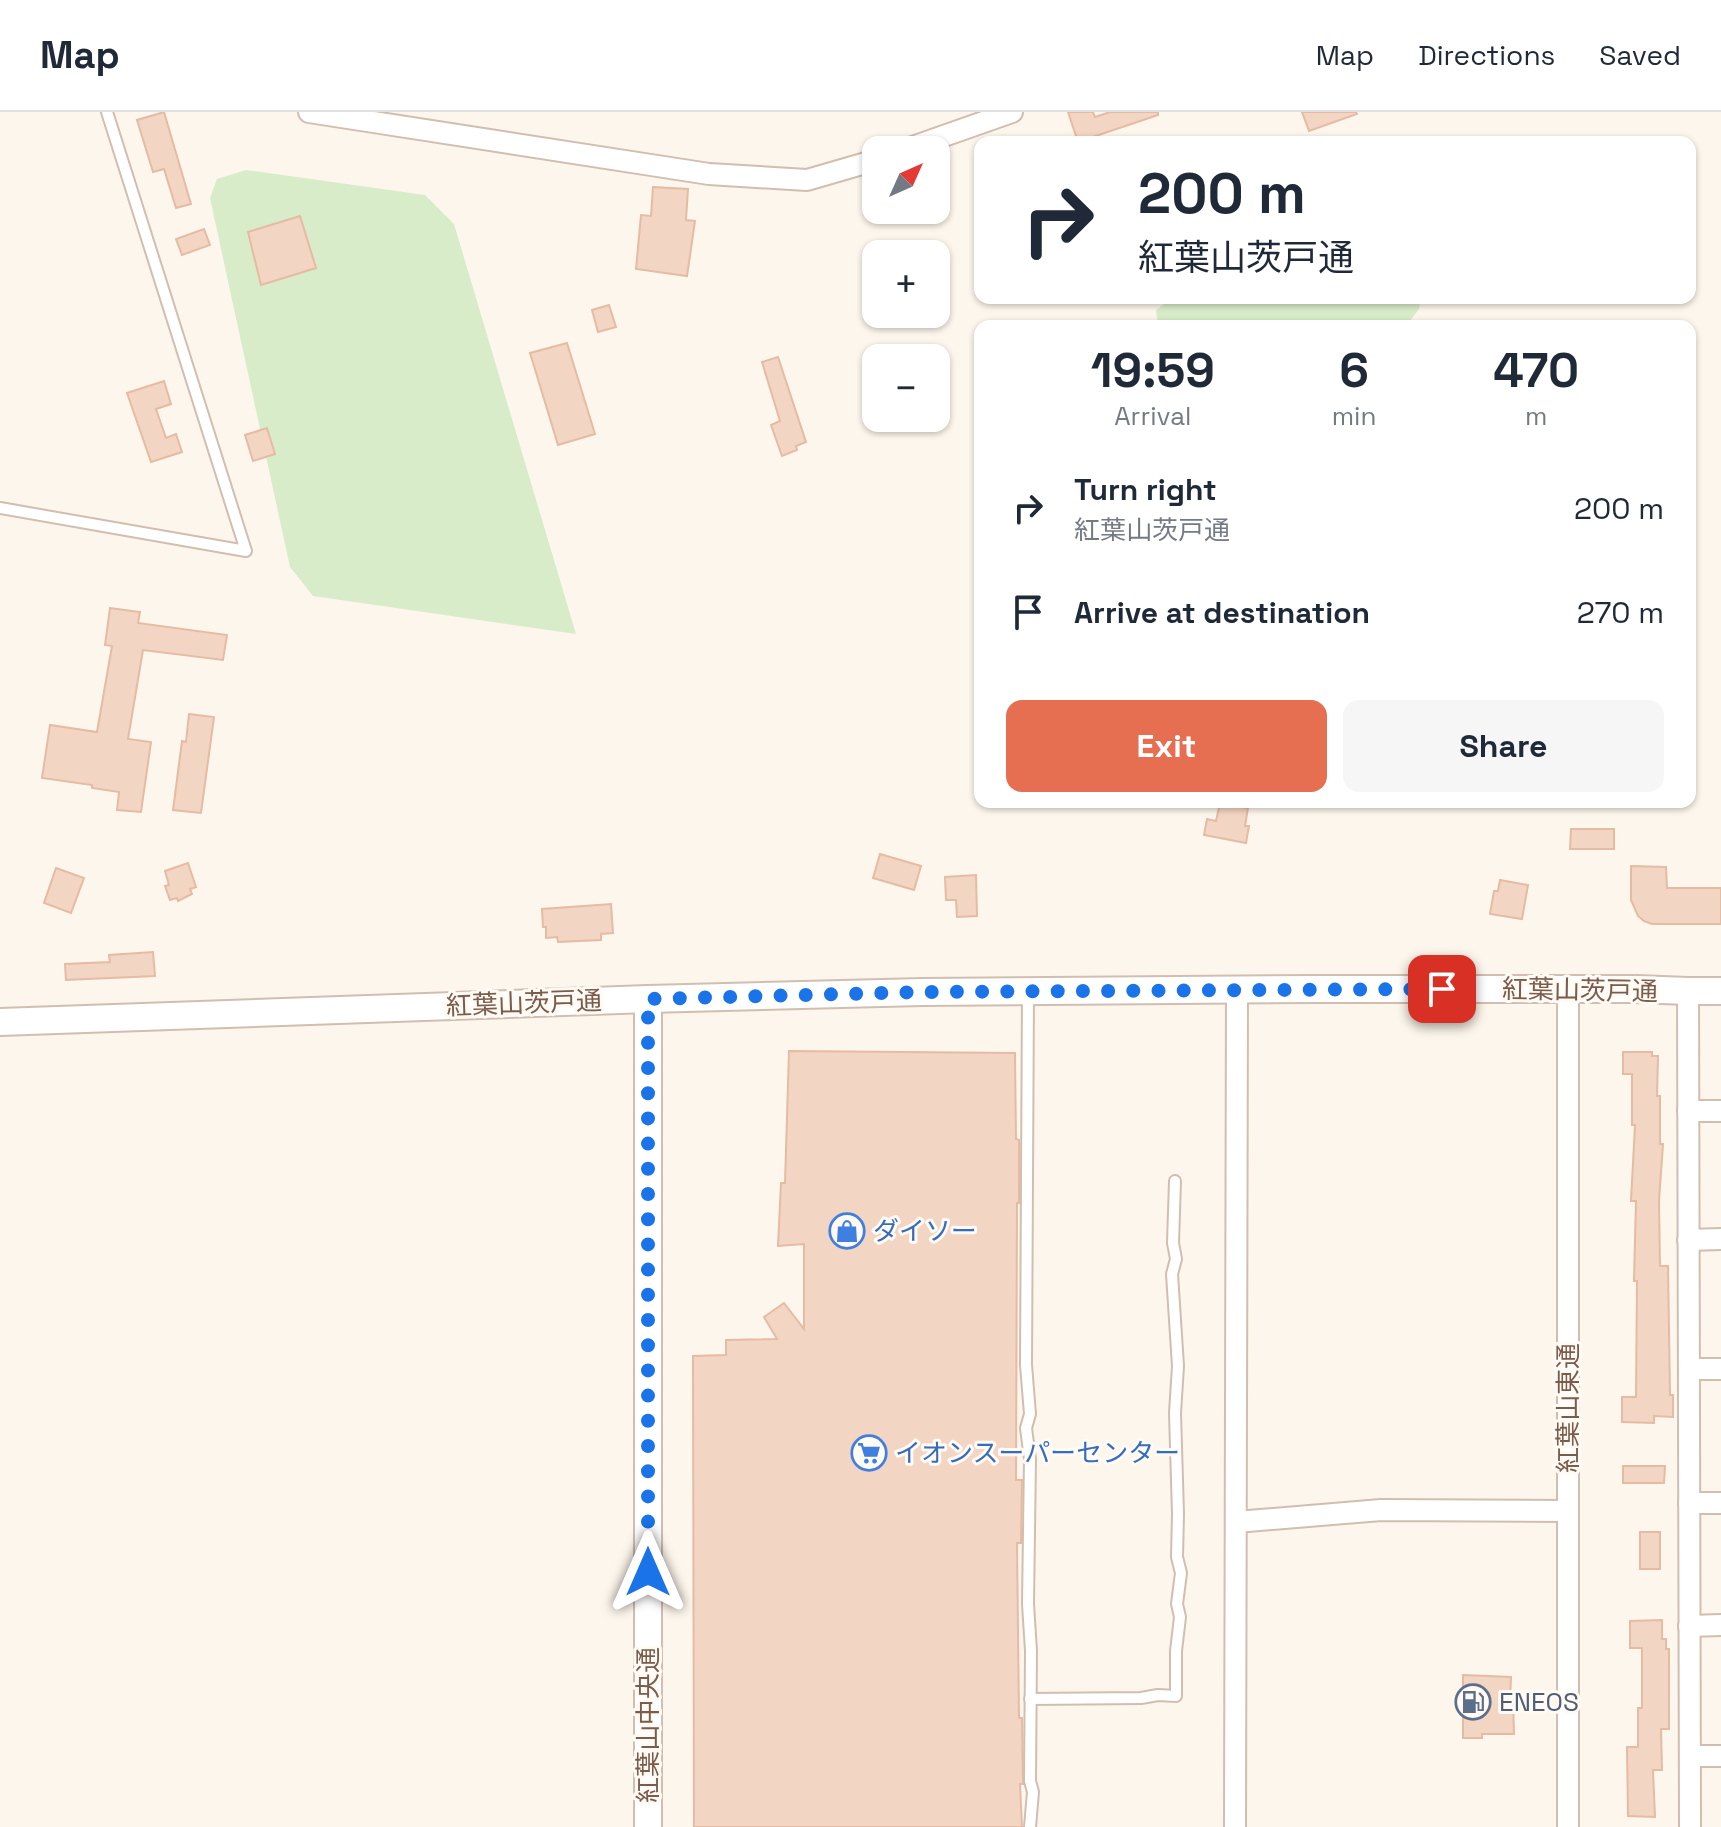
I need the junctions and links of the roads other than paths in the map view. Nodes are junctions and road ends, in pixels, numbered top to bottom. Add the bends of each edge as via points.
1 (107, 112) edge
2 (309, 112) edge
3 (1012, 112) edge
4 (944, 136) edge
5 (862, 164) edge
6 (0, 508) edge
7 (1237, 989) junction
8 (1568, 989) junction
9 (1028, 991) junction
10 (1688, 991) junction
11 (1721, 991) edge
12 (648, 999) junction
13 (0, 1022) edge
14 (1688, 1111) junction
15 (1721, 1111) edge
16 (1175, 1181) dead end
17 (1721, 1239) edge
18 (1688, 1240) junction
19 (1689, 1369) junction
20 (1721, 1369) edge
21 (1689, 1503) junction
22 (1721, 1503) edge
23 (1568, 1511) junction
24 (1236, 1522) junction
25 (1721, 1625) edge
26 (1689, 1626) junction
27 (1030, 1699) junction
28 (1690, 1756) junction
29 (1721, 1756) edge
30 (648, 1827) edge
31 (1030, 1827) edge
32 (1235, 1827) edge
33 (1568, 1827) edge
34 (1690, 1827) edge

1 - 6 lane via 246,551
2 - 5 street via 709,174 807,180
3 - 4 street
7 - 8 street, 紅葉山茨戸通
7 - 9 street, 紅葉山茨戸通
7 - 24 street
8 - 10 street, 紅葉山茨戸通
8 - 23 street, 紅葉山東通
9 - 12 street, 紅葉山茨戸通
9 - 27 lane
10 - 11 street, 紅葉山茨戸通
10 - 14 street
12 - 13 street, 紅葉山茨戸通
12 - 30 street, 紅葉山中央通
14 - 15 street
14 - 18 street
16 - 27 lane via 1172,1274 1181,1573 1176,1696
17 - 18 street
18 - 19 street
19 - 20 street
19 - 21 street
21 - 22 street
21 - 26 street
23 - 24 street via 1381,1510
23 - 33 street, 紅葉山東通
24 - 32 street
25 - 26 street
26 - 28 street
27 - 31 lane
28 - 29 street
28 - 34 street

